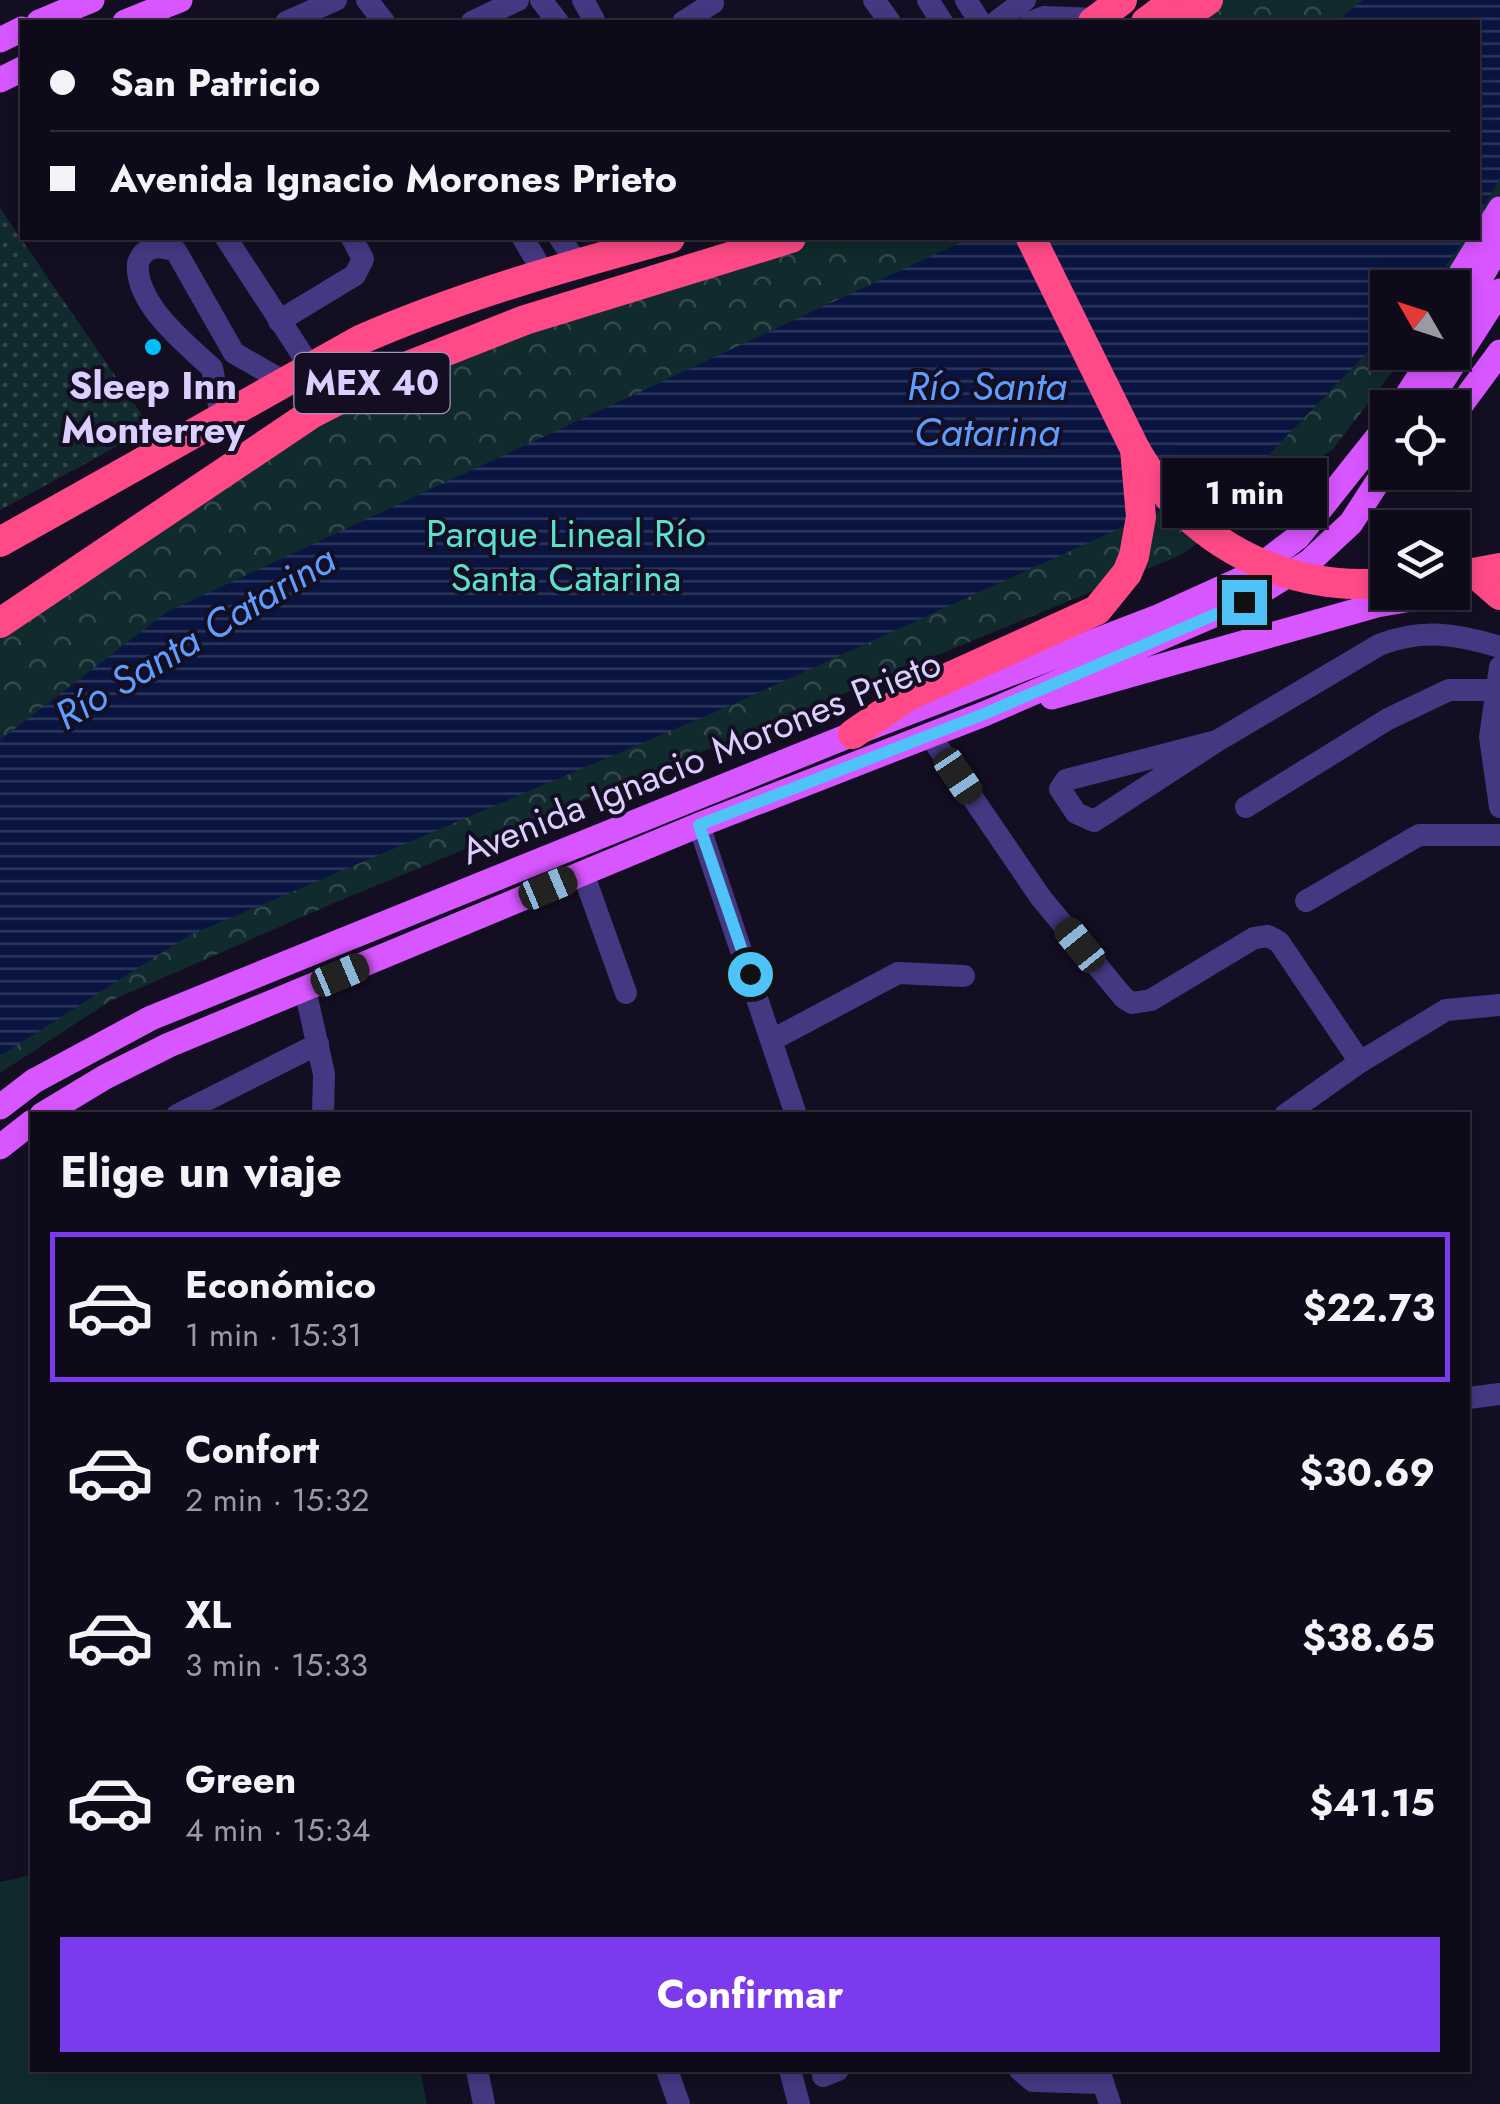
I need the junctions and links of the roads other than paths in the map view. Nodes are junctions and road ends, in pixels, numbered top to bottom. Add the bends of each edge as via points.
1 (92, 0) edge
2 (180, 0) edge
3 (336, 0) edge
4 (367, 0) edge
5 (518, 0) edge
6 (541, 0) edge
7 (1025, 0) edge
8 (1122, 0) edge
9 (1176, 0) edge
10 (1208, 0) edge
11 (713, 3) dead end
12 (44, 20) edge
13 (130, 20) edge
14 (291, 20) edge
15 (382, 20) edge
16 (476, 20) edge
17 (556, 20) edge
18 (686, 20) edge
19 (999, 20) edge
20 (1037, 20) edge
21 (1082, 20) edge
22 (1096, 20) edge
23 (1149, 20) edge
24 (1180, 20) edge
25 (1500, 209) edge
26 (227, 240) edge
27 (353, 240) edge
28 (524, 240) edge
29 (659, 240) edge
30 (785, 240) edge
31 (1032, 240) edge
32 (1500, 245) edge
33 (583, 254) edge
34 (543, 272) junction
35 (195, 286) junction
36 (1480, 294) edge
37 (153, 304) junction
38 (279, 320) junction
39 (1500, 352) edge
40 (234, 353) junction
41 (212, 368) junction
42 (296, 373) junction
43 (1424, 390) edge
44 (1470, 393) edge
45 (220, 416) junction
46 (1370, 447) edge
47 (1134, 449) junction
48 (1375, 490) edge
49 (1383, 490) edge
50 (1366, 506) junction
51 (0, 542) edge
52 (1370, 583) edge
53 (1472, 583) edge
54 (1500, 606) edge
55 (0, 623) edge
56 (1500, 648) edge
57 (1497, 695) edge
58 (984, 714) junction
59 (853, 734) junction
60 (930, 734) junction
61 (1217, 741) junction
62 (1500, 807) edge
63 (1246, 808) dead end
64 (699, 825) junction
65 (1500, 835) edge
66 (583, 873) junction
67 (1306, 901) dead end
68 (964, 976) dead end
69 (305, 989) junction
70 (626, 993) dead end
71 (1500, 1005) edge
72 (772, 1040) junction
73 (318, 1044) junction
74 (1360, 1062) junction
75 (0, 1107) edge
76 (47, 1112) edge
77 (182, 1112) edge
78 (323, 1112) edge
79 (795, 1112) edge
80 (1289, 1112) edge
81 (30, 1124) edge
82 (0, 1147) edge
83 (1500, 1394) edge
84 (1470, 1398) edge
85 (477, 2072) edge
86 (668, 2072) edge
87 (791, 2072) edge
88 (1022, 2072) edge
89 (1104, 2086) edge
90 (484, 2104) edge
91 (679, 2104) edge
92 (800, 2104) edge

1 - 12 main road
2 - 13 main road
3 - 14 street
4 - 15 street
5 - 16 street
6 - 17 street
7 - 19 street
8 - 22 highway
9 - 23 highway
10 - 24 highway
11 - 18 street
20 - 21 street
25 - 36 main road
26 - 38 street
27 - 38 street via 363,259 354,275
28 - 34 street
29 - 33 highway, MEX 40
30 - 55 highway, MEX 40 via 525,320 393,372 311,414
31 - 47 highway
32 - 36 main road
33 - 34 highway, MEX 40
34 - 42 highway, MEX 40 via 421,313
35 - 37 street
35 - 37 street via 176,251 150,249 140,254 136,274
35 - 40 street
36 - 43 main road
37 - 41 street
38 - 42 street
39 - 44 main road
40 - 41 street
40 - 42 street
41 - 45 street
42 - 45 highway, MEX 40
45 - 51 highway, MEX 40
46 - 59 main road, Avenida Ignacio Morones Prieto via 1298,537 1264,566 1158,617
47 - 52 highway, bridge via 1180,507 1254,562 1322,584
47 - 59 highway via 1141,517 1127,574 1097,610 908,696
48 - 50 main road, Avenida Ignacio Morones Prieto
49 - 50 main road
50 - 58 main road, Avenida Ignacio Morones Prieto via 1275,586
53 - 54 main road
53 - 58 main road
56 - 61 street via 1463,636 1406,634
57 - 62 street
57 - 63 street via 1449,690 1388,719
58 - 60 main road, Avenida Ignacio Morones Prieto
59 - 75 main road, Avenida Ignacio Morones Prieto via 152,1018 34,1081
60 - 64 main road, Avenida Ignacio Morones Prieto
60 - 74 street via 1042,898 1124,998 1151,1000 1268,936 1279,942
61 - 61 street via 1066,780 1060,790 1076,813 1094,822
64 - 66 main road, Avenida Ignacio Morones Prieto
64 - 72 street
65 - 67 street via 1419,835
66 - 69 main road, Avenida Ignacio Morones Prieto
66 - 70 street
68 - 72 street via 898,972
69 - 73 street
69 - 76 main road, Avenida Ignacio Morones Prieto via 153,1053
71 - 74 street via 1446,1010
72 - 79 street
73 - 77 street
73 - 78 street
74 - 80 street
81 - 82 main road
83 - 84 street
85 - 90 street
86 - 91 street
87 - 92 street
88 - 89 street via 1033,2081

